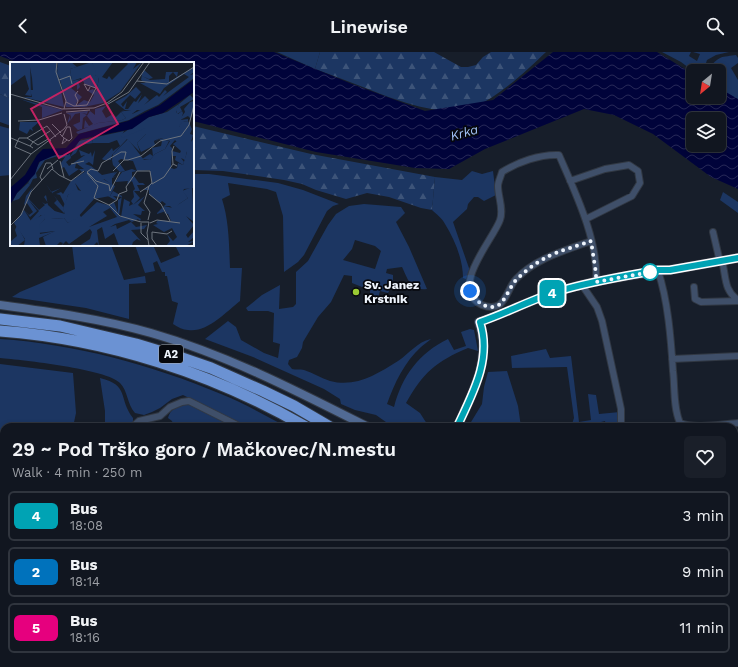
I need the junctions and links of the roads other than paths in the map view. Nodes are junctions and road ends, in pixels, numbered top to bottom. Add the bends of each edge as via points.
1 (570, 181) junction
2 (588, 218) dead end
3 (713, 232) dead end
4 (591, 241) junction
5 (738, 258) edge
6 (721, 264) junction
7 (658, 270) junction
8 (596, 282) junction
9 (582, 285) junction
10 (694, 287) dead end
11 (738, 300) edge
12 (0, 305) edge
13 (0, 319) edge
14 (0, 331) edge
15 (738, 356) edge
16 (672, 359) junction
17 (621, 422) dead end
18 (137, 423) edge
19 (233, 423) edge
20 (298, 423) edge
21 (323, 423) edge
22 (360, 423) edge
23 (459, 423) edge
24 (682, 423) edge

1 - 2 street via 605,169 629,165 638,171 640,183 632,196
1 - 4 street via 583,212
1 - 4 street via 559,155 550,154 535,158 502,172 498,185 500,219 480,254 469,283 470,291 481,305 499,305 516,280 529,269 548,256
3 - 6 street
4 - 8 street via 596,264
5 - 6 main road
6 - 7 main road
6 - 11 street via 726,286 731,295
7 - 8 main road
7 - 16 street via 664,286
8 - 9 main road
9 - 17 street via 597,307 602,321 621,409
9 - 23 main road via 530,301 480,322 484,345 481,371
10 - 11 street via 695,299 701,302
12 - 22 main road via 106,322 184,344 241,365
13 - 21 highway, A2 via 60,326 182,358 263,390
14 - 20 highway, A2 via 63,338 133,354 238,392
15 - 16 street
16 - 24 street via 677,412
18 - 19 street via 160,416 170,407 189,401

